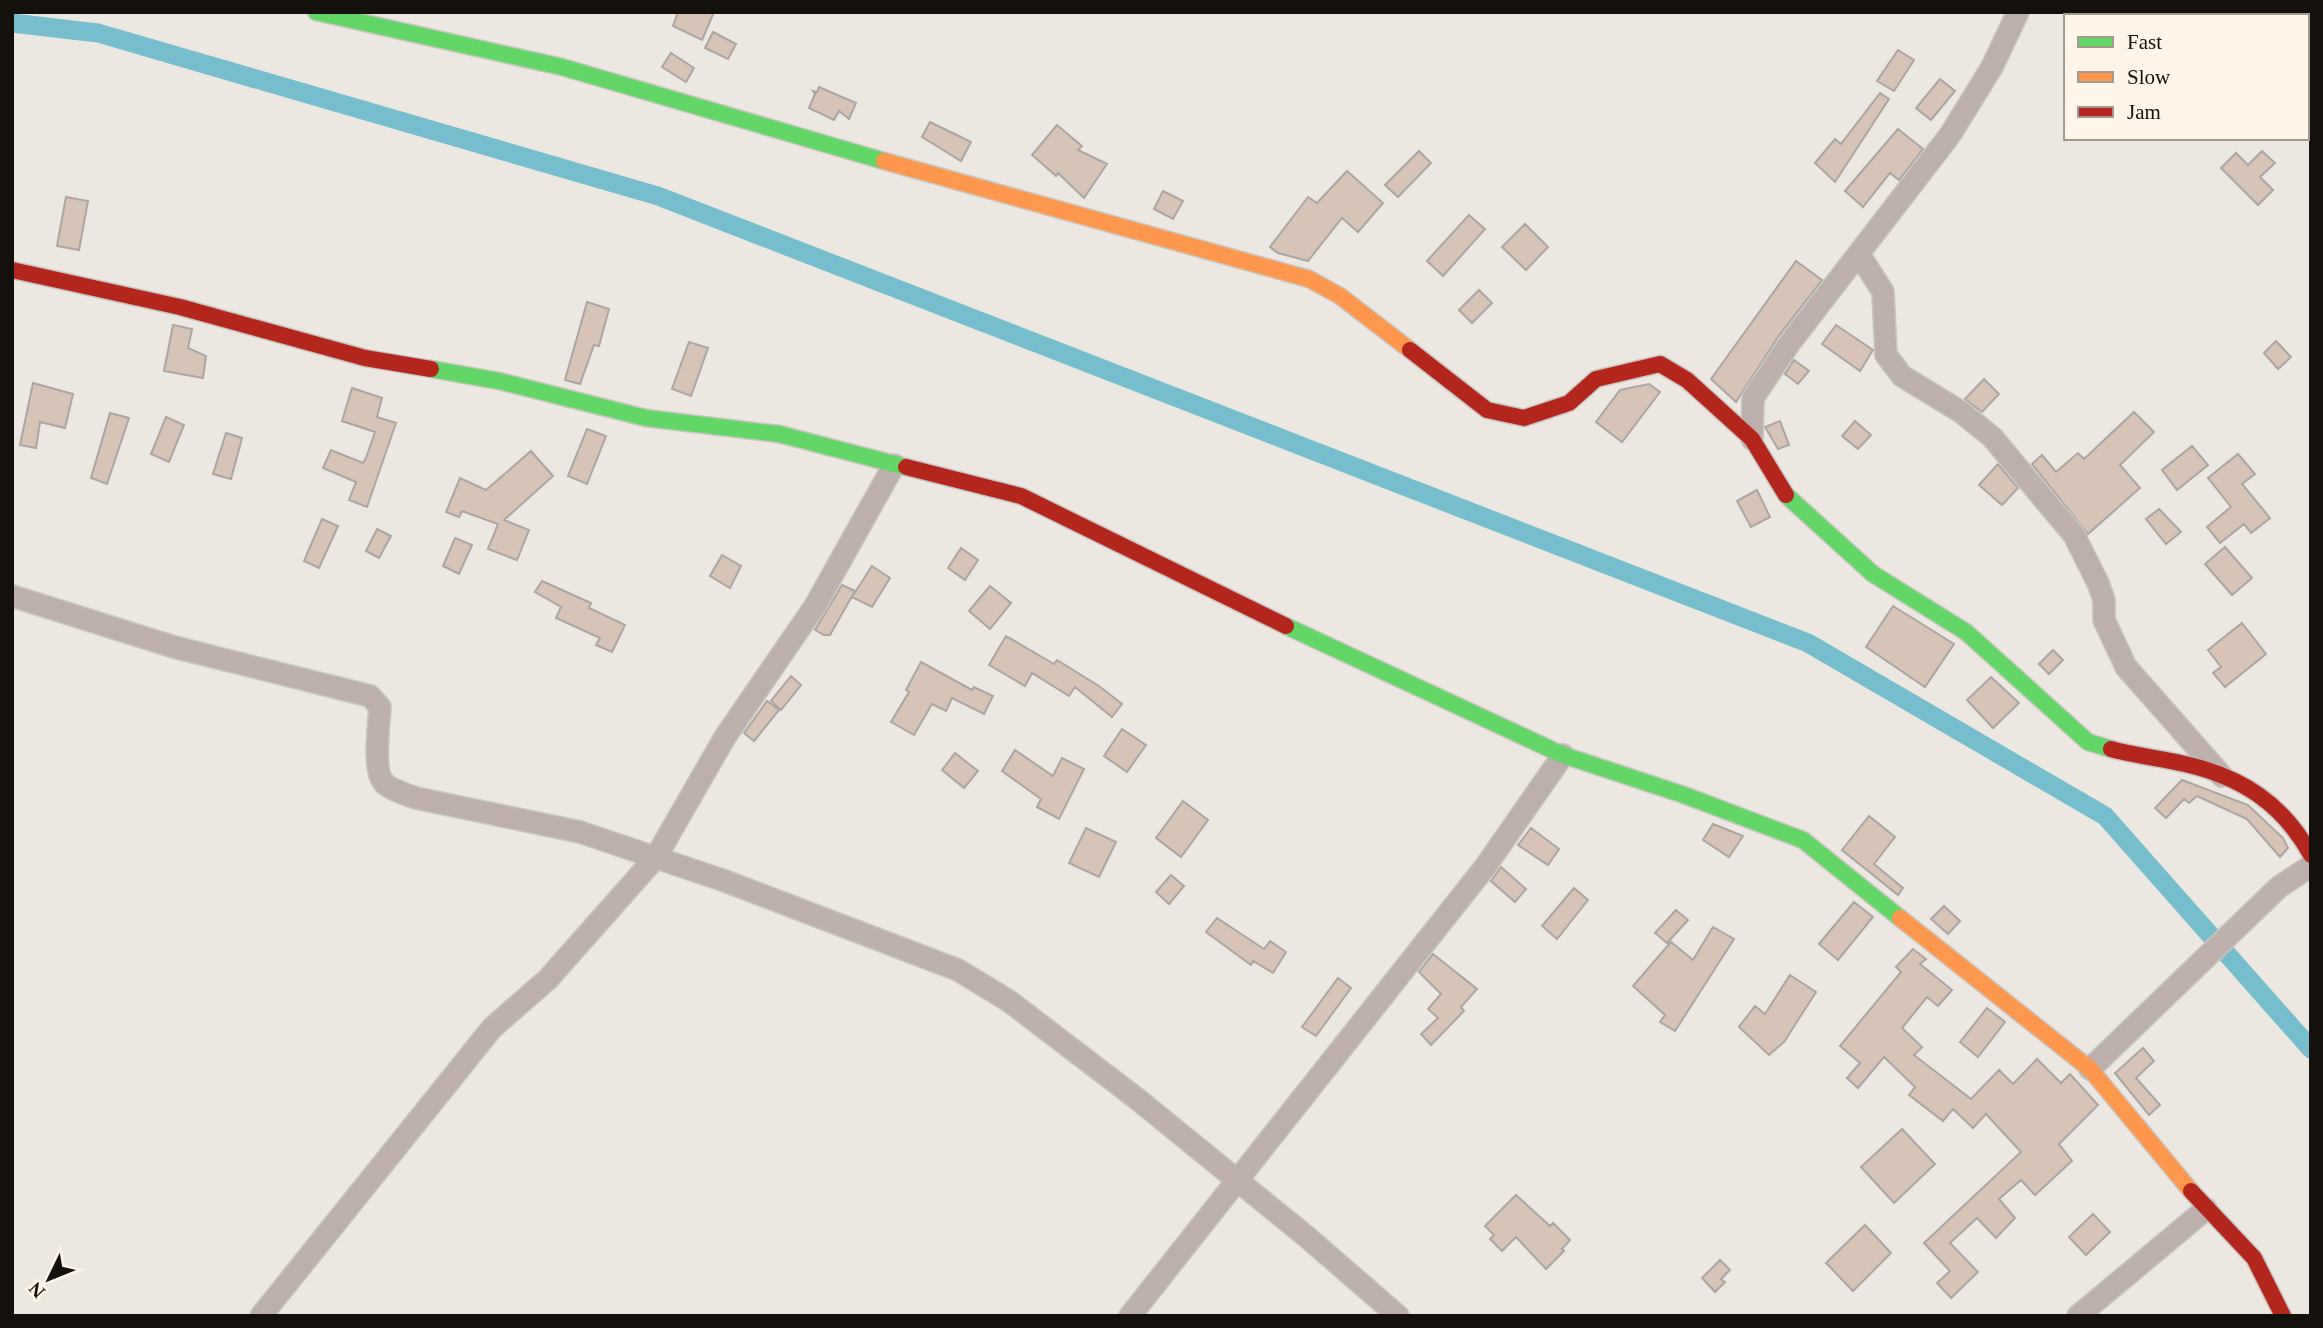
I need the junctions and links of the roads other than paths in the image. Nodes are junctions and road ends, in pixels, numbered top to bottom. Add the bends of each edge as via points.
1 (316, 12) edge
2 (2018, 12) edge
3 (1859, 254) junction
4 (12, 270) edge
5 (1752, 439) junction
6 (894, 465) junction
7 (12, 596) edge
8 (1563, 755) junction
9 (2222, 776) junction
10 (2311, 855) edge
11 (656, 857) junction
12 (2311, 866) edge
13 (2090, 1069) junction
14 (1238, 1183) junction
15 (2206, 1209) junction
16 (261, 1316) edge
17 (1130, 1316) edge
18 (1398, 1316) edge
19 (2078, 1316) edge
20 (2283, 1316) edge

1 - 5 street via 562,67 924,174 1309,279 1340,296 1487,410 1524,418 1569,403 1596,379 1660,363 1687,380
2 - 3 street via 1992,67 1950,135
3 - 5 street via 1753,398
3 - 9 street via 1883,292 1886,355 1902,376 1992,437 2074,535 2098,583 2104,620 2126,667
4 - 6 street via 180,307 365,358 499,381 646,418 779,434
5 - 9 street via 1788,499 1873,574 1966,632 2088,742
6 - 8 street via 1021,496 1343,654
6 - 11 street via 815,606 725,737
7 - 11 street via 148,640 370,696 380,707 378,771 383,783 416,798 580,832
8 - 13 street via 1803,840
8 - 14 street via 1485,867
9 - 10 street via 2257,791 2278,808
11 - 14 street via 958,970 1009,1001
11 - 16 street via 548,979 492,1028
12 - 13 street via 2279,887
13 - 15 street
14 - 17 street
14 - 18 street
15 - 19 street
15 - 20 street via 2254,1258

